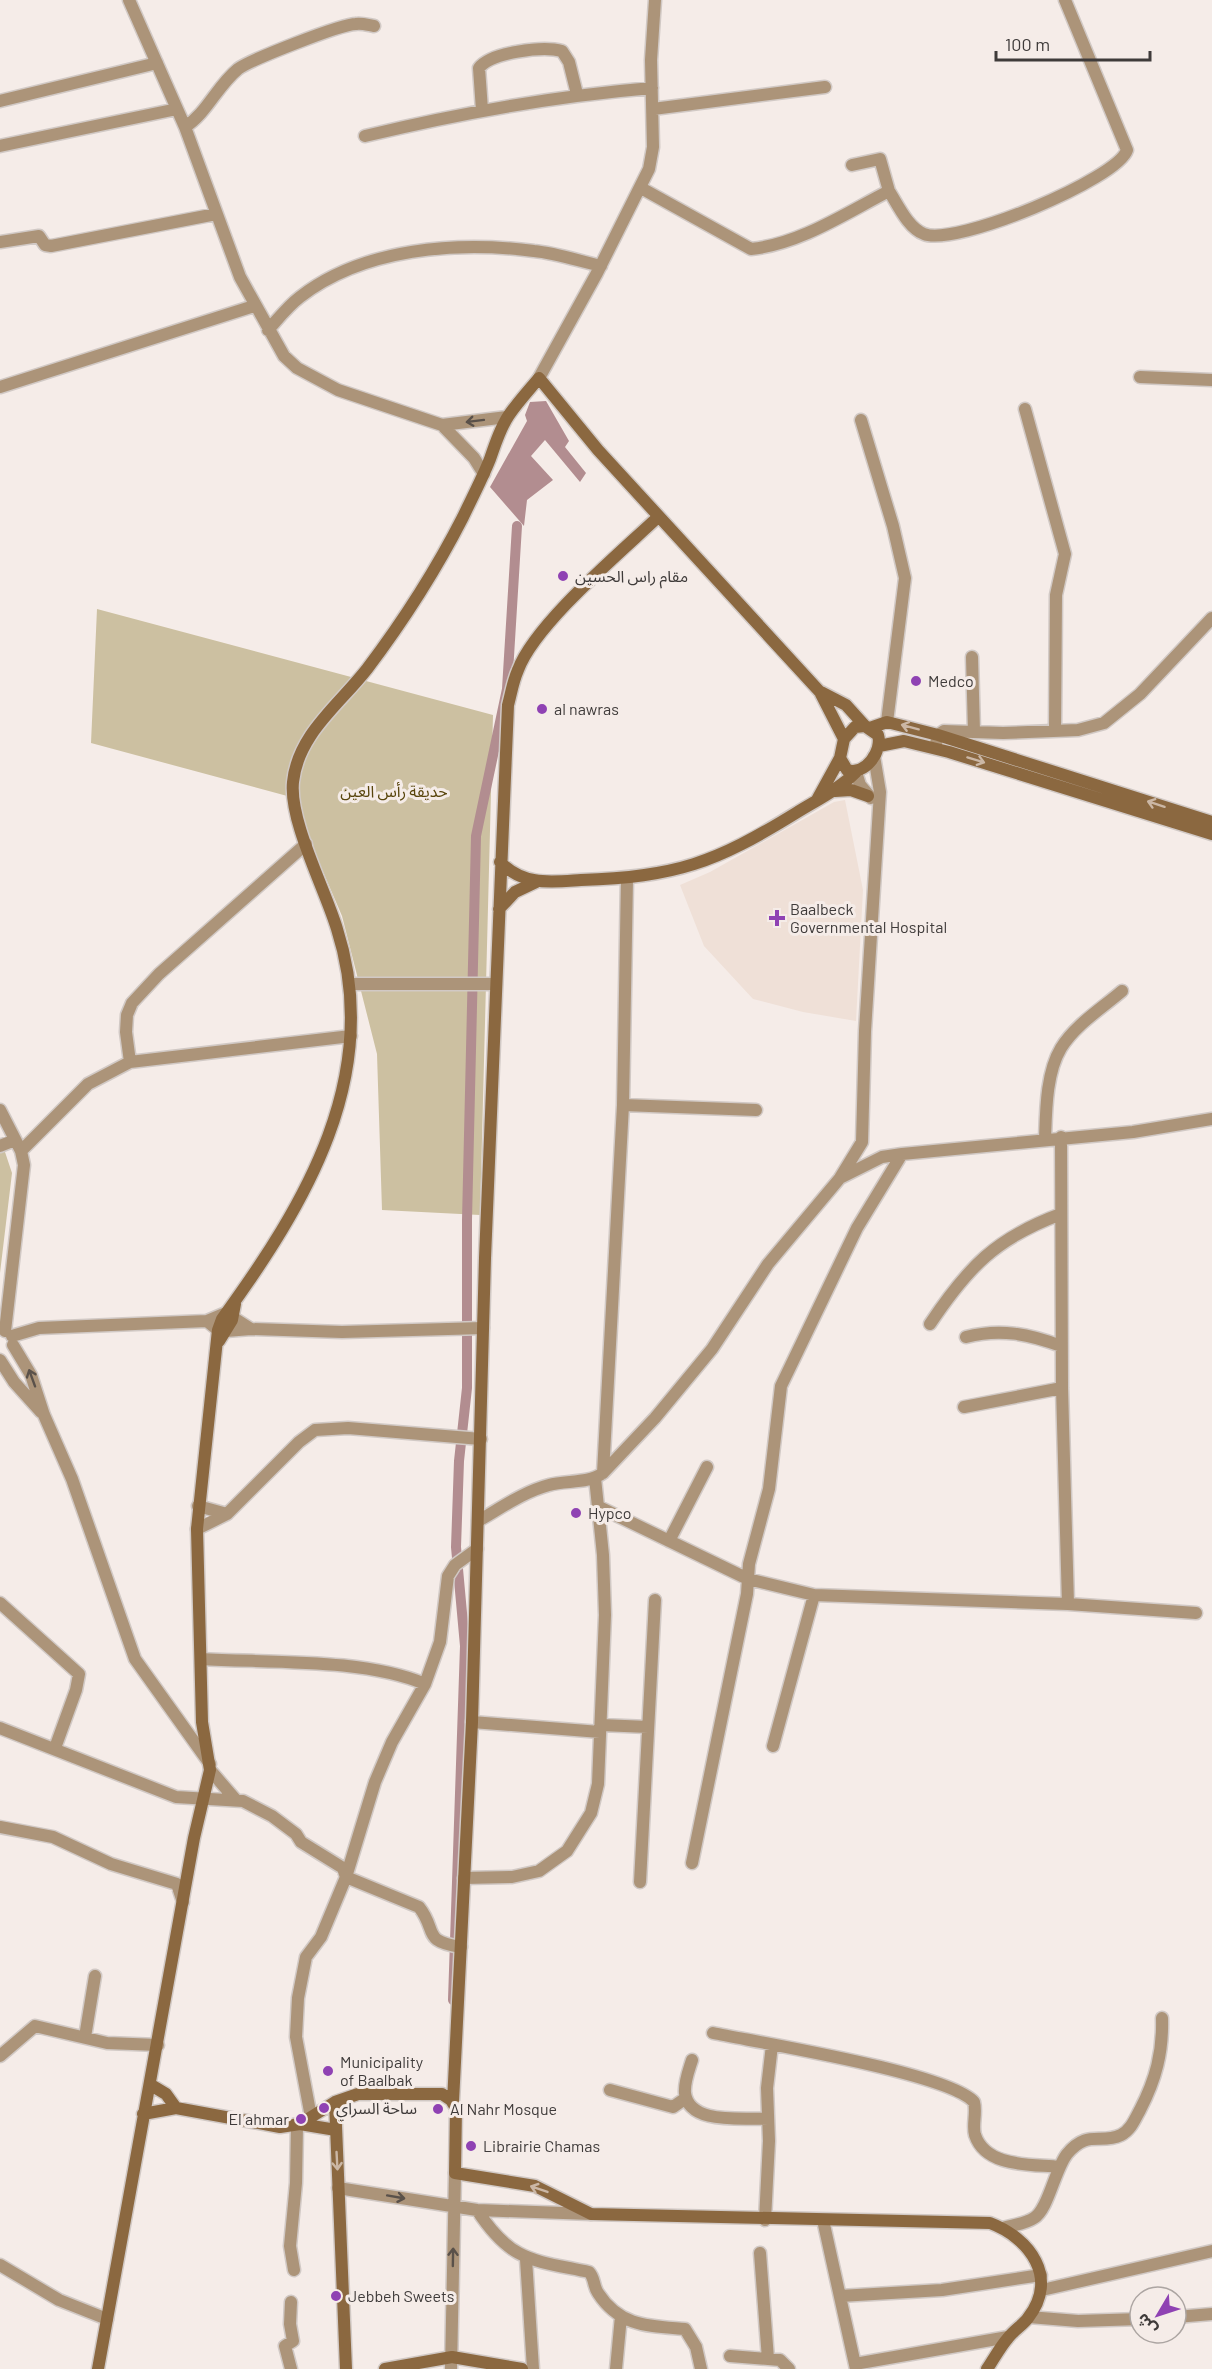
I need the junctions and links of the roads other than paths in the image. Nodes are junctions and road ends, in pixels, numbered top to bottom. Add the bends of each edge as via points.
1 (129, 0) edge
2 (655, 0) edge
3 (1065, 0) edge
4 (374, 26) dead end
5 (157, 63) junction
6 (825, 87) dead end
7 (652, 88) junction
8 (577, 94) junction
9 (0, 101) edge
10 (177, 109) junction
11 (653, 109) junction
12 (482, 110) junction
13 (184, 127) junction
14 (365, 136) dead end
15 (0, 146) edge
16 (852, 165) dead end
17 (641, 188) junction
18 (889, 191) junction
19 (216, 214) junction
20 (0, 242) edge
21 (601, 266) junction
22 (254, 306) junction
23 (268, 330) junction
24 (1140, 377) dead end
25 (539, 378) junction
26 (1212, 380) edge
27 (0, 387) edge
28 (1025, 409) dead end
29 (507, 417) junction
30 (861, 420) dead end
31 (442, 425) junction
32 (483, 474) junction
33 (658, 517) junction
34 (1212, 618) edge
35 (972, 657) dead end
36 (820, 692) junction
37 (887, 722) junction
38 (868, 727) junction
39 (1055, 730) junction
40 (974, 732) junction
41 (938, 735) junction
42 (844, 739) junction
43 (935, 748) junction
44 (876, 751) junction
45 (840, 758) junction
46 (856, 772) junction
47 (1081, 786) junction
48 (833, 791) junction
49 (868, 796) junction
50 (816, 801) junction
51 (879, 804) junction
52 (1212, 822) edge
53 (1212, 834) edge
54 (306, 844) junction
55 (500, 862) junction
56 (627, 879) junction
57 (536, 882) junction
58 (499, 909) junction
59 (349, 984) junction
60 (491, 984) junction
61 (1122, 991) dead end
62 (351, 1035) junction
63 (130, 1062) junction
64 (622, 1105) junction
65 (0, 1110) edge
66 (756, 1110) dead end
67 (1212, 1119) edge
68 (1061, 1137) junction
69 (1045, 1140) junction
70 (862, 1142) junction
71 (0, 1146) edge
72 (18, 1146) junction
73 (902, 1154) junction
74 (882, 1157) junction
75 (840, 1178) junction
76 (1061, 1214) junction
77 (231, 1311) junction
78 (207, 1321) junction
79 (930, 1323) dead end
80 (251, 1329) junction
81 (483, 1329) junction
82 (221, 1334) junction
83 (8, 1336) edge
84 (966, 1337) dead end
85 (1062, 1346) junction
86 (0, 1353) edge
87 (0, 1360) edge
88 (1062, 1388) junction
89 (964, 1407) dead end
90 (44, 1414) junction
91 (481, 1439) junction
92 (708, 1467) dead end
93 (599, 1476) junction
94 (198, 1506) junction
95 (598, 1507) junction
96 (227, 1514) junction
97 (478, 1521) junction
98 (197, 1528) junction
99 (669, 1540) junction
100 (477, 1549) junction
101 (748, 1579) junction
102 (814, 1595) junction
103 (655, 1600) dead end
104 (0, 1603) edge
105 (1068, 1604) junction
106 (1196, 1613) dead end
107 (201, 1659) junction
108 (425, 1684) junction
109 (472, 1722) junction
110 (648, 1727) junction
111 (0, 1728) edge
112 (601, 1728) junction
113 (773, 1746) dead end
114 (55, 1748) junction
115 (210, 1767) junction
116 (235, 1799) junction
117 (203, 1800) junction
118 (0, 1827) edge
119 (692, 1863) dead end
120 (346, 1877) junction
121 (464, 1878) junction
122 (640, 1882) dead end
123 (183, 1902) junction
124 (458, 1946) junction
125 (95, 1976) dead end
126 (1162, 2018) dead end
127 (713, 2032) dead end
128 (85, 2037) junction
129 (158, 2045) junction
130 (772, 2045) junction
131 (0, 2056) edge
132 (692, 2060) dead end
133 (151, 2085) junction
134 (610, 2090) dead end
135 (686, 2098) junction
136 (335, 2102) junction
137 (453, 2102) junction
138 (176, 2108) junction
139 (143, 2115) junction
140 (311, 2117) junction
141 (768, 2118) junction
142 (298, 2125) junction
143 (336, 2130) junction
144 (1059, 2167) junction
145 (455, 2172) junction
146 (338, 2188) junction
147 (454, 2207) junction
148 (477, 2210) junction
149 (591, 2214) junction
150 (765, 2220) junction
151 (823, 2220) junction
152 (1003, 2228) junction
153 (1212, 2251) edge
154 (760, 2253) dead end
155 (526, 2259) junction
156 (0, 2265) edge
157 (294, 2270) dead end
158 (1041, 2275) junction
159 (1042, 2290) junction
160 (840, 2296) junction
161 (291, 2302) dead end
162 (1212, 2314) edge
163 (621, 2316) junction
164 (1188, 2316) edge
165 (1029, 2317) junction
166 (107, 2319) junction
167 (1128, 2319) edge
168 (1008, 2337) junction
169 (730, 2356) dead end
170 (768, 2359) junction
171 (451, 2363) edge
172 (856, 2367) edge
173 (98, 2369) edge
174 (291, 2369) edge
175 (346, 2369) edge
176 (386, 2369) edge
177 (522, 2369) edge
178 (533, 2369) edge
179 (616, 2369) edge
180 (701, 2369) edge
181 (789, 2369) edge
182 (987, 2369) edge

1 - 5 street
2 - 7 street
3 - 18 street via 1126,144 1122,160 1042,204 949,237 918,231
4 - 13 street via 355,24 333,29 239,68 194,121
5 - 9 street
5 - 10 street
6 - 11 street
7 - 8 street
7 - 11 street
8 - 12 street
8 - 12 street via 562,51 520,52 497,56 479,68
10 - 13 street
10 - 15 street
11 - 17 street via 653,147
12 - 14 street
13 - 19 street
16 - 18 street via 880,159
17 - 18 street via 751,249 798,236
17 - 21 street
19 - 20 street via 51,246 45,245 39,236
19 - 22 street
21 - 23 street via 511,249 464,246 409,253 332,276 299,298
21 - 25 street
22 - 23 street
22 - 27 street
23 - 31 street via 284,356 313,378
24 - 26 street
25 - 29 street
25 - 33 street
28 - 39 street via 1065,554 1056,595
29 -> 31 street
29 - 32 street
30 - 37 street via 893,526 906,587
31 - 32 street via 474,458
32 - 54 street via 422,586 366,669 304,746 292,786 293,805
33 - 36 street
33 - 55 street via 554,618 518,669 508,705
34 - 39 street via 1118,713 1090,728
35 - 40 street
36 - 38 street via 846,705
36 - 42 street
37 - 38 street
41 -> 37 street
38 - 42 street via 855,727
38 - 44 street via 878,735
39 - 40 street
40 - 41 street via 944,731
41 - 43 street
41 - 47 street
42 - 45 street
43 - 44 street via 904,741
43 -> 47 street
44 - 46 street
44 - 51 street
45 - 46 street via 844,767
45 - 50 street
46 - 48 street
46 - 49 street
52 -> 47 street
47 - 53 street
48 - 49 street via 851,790
48 - 50 street
49 - 51 street
50 - 56 street via 726,853 678,870
51 - 70 street
54 - 59 street via 338,931
54 - 63 street via 159,974 132,1003 126,1032
55 - 57 street via 516,875
55 - 58 street
56 - 57 street
56 - 64 street
57 - 58 street via 515,892
58 - 60 street
59 - 60 street
59 - 62 street
60 - 81 street
61 - 69 street via 1076,1030 1060,1050 1047,1102
62 - 63 street
62 - 77 street via 340,1109 326,1148 280,1234
63 - 72 street via 88,1084
64 - 66 street
64 - 93 street
65 - 72 street
67 - 68 street via 1133,1132
68 - 69 street
68 - 76 street
69 - 73 street
70 - 74 street
70 - 75 street
71 - 72 street
72 - 83 street via 23,1179
73 - 74 street
73 - 101 street via 857,1228 781,1386 769,1489
74 - 75 street
75 - 93 street via 780,1249 712,1349 655,1418
76 - 79 street via 1030,1226 980,1260 958,1282
76 - 85 street
77 - 78 street
77 - 80 street
77 - 82 street
78 - 82 street
78 - 83 street via 39,1328
80 - 81 street
80 - 82 street
81 - 91 street
82 - 94 street
83 - 86 street via 8,1352
90 -> 83 street via 31,1375
84 - 85 street via 1004,1332
85 - 88 street
87 - 90 street via 14,1383
88 - 89 street
88 - 105 street
90 - 115 street via 90,1528 135,1659
91 - 96 street via 348,1428 315,1430
91 - 97 street
92 - 99 street
93 - 95 street
93 - 97 street via 536,1489
94 - 96 street
94 - 98 street
95 - 99 street
95 - 112 street via 605,1586
96 - 98 street
97 - 100 street
98 - 107 street
99 - 101 street
100 - 108 street via 455,1565 448,1576 440,1642
100 - 109 street
101 - 102 street
101 - 119 street
102 - 105 street
102 - 113 street
103 - 110 street
104 - 114 street via 80,1674
105 - 106 street
107 - 108 street via 372,1669
107 - 115 street via 202,1722
108 - 120 street via 375,1782
109 - 112 street
109 - 121 street
110 - 112 street
110 - 122 street
111 - 114 street
112 - 121 street via 598,1784 591,1813 567,1851 539,1871 525,1875
114 - 117 street via 168,1795
115 - 116 street
115 - 117 street
116 - 117 street
116 - 120 street via 272,1816 302,1842 343,1868
117 - 123 street
118 - 123 street via 54,1837 111,1864 177,1884
120 - 124 street via 419,1907 439,1942
120 - 140 street via 321,1937 306,1957 298,1998 296,2037
121 - 124 street
123 - 129 street
124 - 137 street
125 - 128 street
126 - 144 street via 1158,2068 1133,2123 1119,2136 1092,2137 1080,2142
127 - 130 street
128 - 129 street via 107,2043
128 - 131 street via 33,2026
129 - 133 street
130 - 141 street
130 - 144 street via 881,2067 960,2092 974,2103 975,2135 984,2149 1008,2162
132 - 135 street
133 - 138 street via 166,2094
133 - 139 street
134 - 135 street via 673,2106
135 - 141 street via 692,2108 704,2115
136 - 137 street via 358,2094 435,2093
136 - 140 street
136 - 143 street
137 - 145 street
138 - 139 street
138 - 142 street via 280,2127
139 - 166 street
140 - 142 street
141 - 150 street
142 - 143 street
142 - 157 street via 290,2246
143 -> 146 street
144 - 152 street via 1038,2215
145 - 147 street
149 -> 145 street via 536,2186
146 -> 147 street
146 - 175 street
147 - 148 street
171 -> 147 street
148 - 149 street
148 - 155 street via 501,2243
149 - 150 street
150 - 151 street
151 - 152 street via 990,2223
151 - 160 street
152 - 158 street via 1029,2249
153 - 159 street
154 - 170 street
155 - 163 street via 589,2272 596,2291
155 - 178 street
156 - 166 street via 59,2300
158 - 159 street
158 - 160 street via 942,2290
159 - 165 street
160 - 172 street
161 - 174 street via 293,2341 285,2346
162 - 164 street
163 - 179 street
163 - 180 street via 640,2325 685,2329 696,2347
165 - 167 street
165 - 168 street
166 - 173 street
168 - 172 street
168 - 182 street
169 - 170 street
170 - 181 street via 780,2360
171 - 176 street
171 - 177 street

